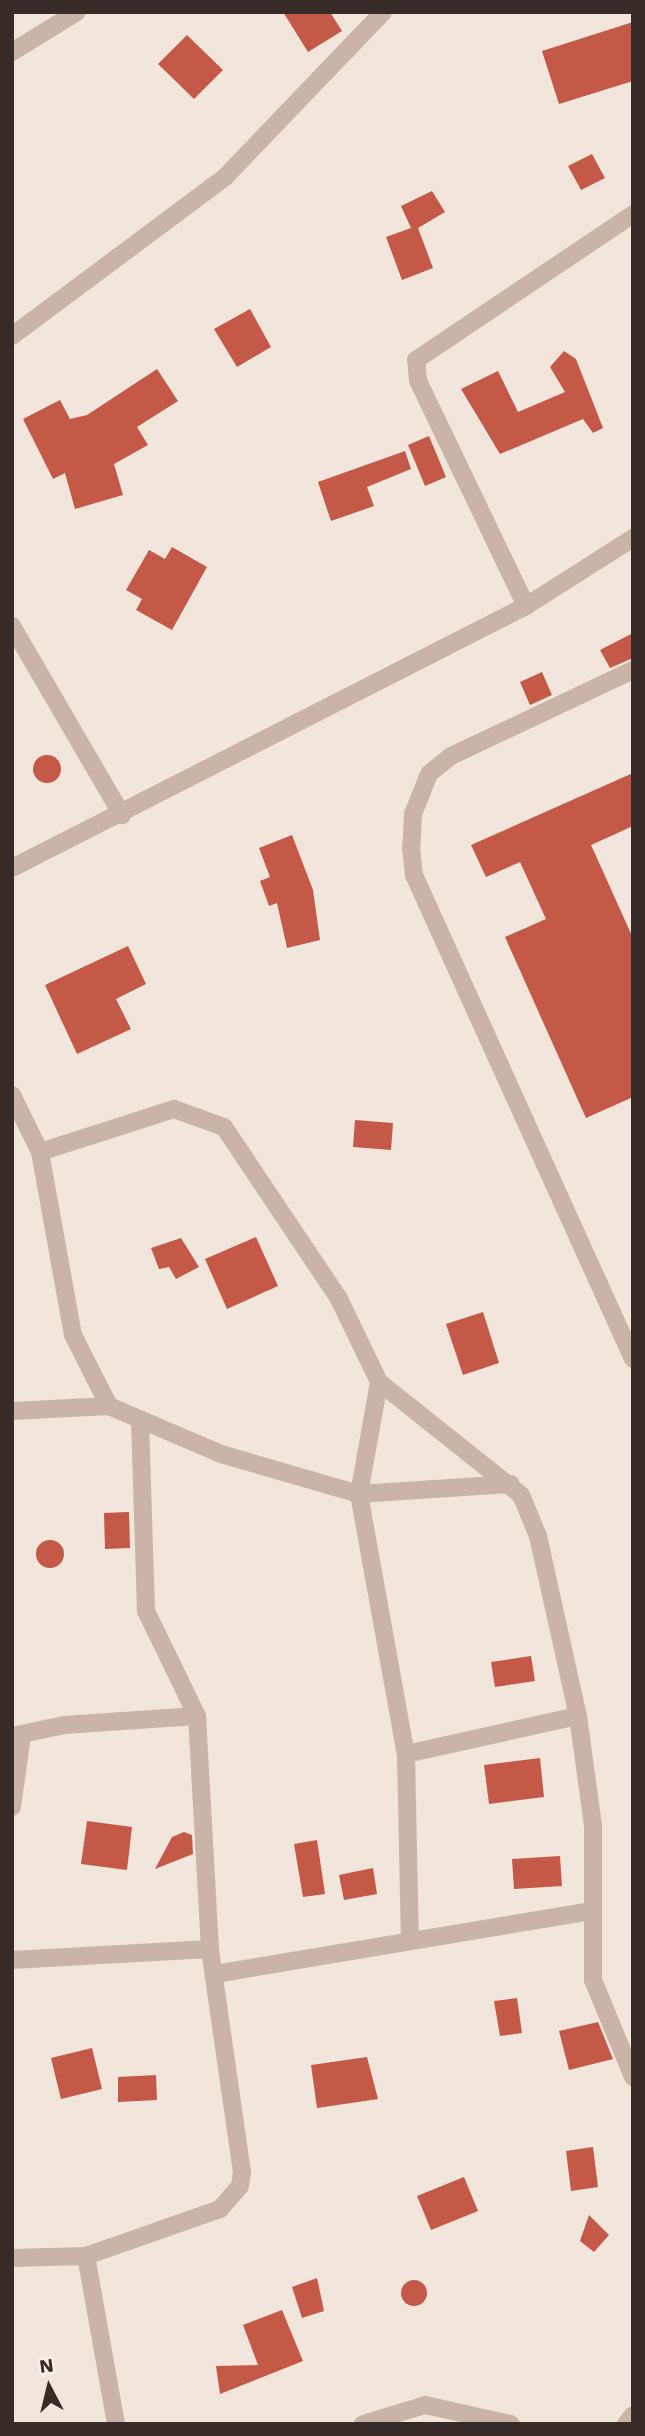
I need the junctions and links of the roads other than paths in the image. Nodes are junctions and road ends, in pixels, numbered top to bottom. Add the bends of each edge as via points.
1 (77, 12) edge
2 (383, 12) edge
3 (58, 18) edge
4 (12, 52) edge
5 (633, 214) edge
6 (12, 336) edge
7 (633, 538) edge
8 (526, 606) junction
9 (12, 626) edge
10 (633, 670) edge
11 (122, 815) junction
12 (12, 867) edge
13 (12, 1095) edge
14 (40, 1152) junction
15 (633, 1359) edge
16 (379, 1382) junction
17 (109, 1406) junction
18 (12, 1411) edge
19 (140, 1422) junction
20 (511, 1484) junction
21 (359, 1494) junction
22 (197, 1716) junction
23 (578, 1716) junction
24 (17, 1736) edge
25 (406, 1754) junction
26 (12, 1807) edge
27 (591, 1911) junction
28 (410, 1938) junction
29 (211, 1950) junction
30 (12, 1960) edge
31 (215, 1974) junction
32 (633, 2077) edge
33 (86, 2256) junction
34 (12, 2258) edge
35 (633, 2415) edge
36 (116, 2424) edge
37 (363, 2424) edge
38 (511, 2424) edge
39 (626, 2424) edge

1 - 3 street
2 - 6 street via 225,177
3 - 4 street
5 - 8 street via 416,360 418,381
7 - 8 street
8 - 11 street
9 - 11 street
10 - 15 street via 451,756 429,774 413,814 411,847 414,874
11 - 12 street
13 - 14 street
14 - 16 street via 174,1109 209,1117 224,1127 338,1297
14 - 17 street via 73,1335
16 - 20 street
16 - 21 street
17 - 18 street
17 - 19 street
19 - 21 street via 221,1454
19 - 22 street via 146,1611
20 - 21 street
20 - 23 street via 538,1536
21 - 25 street
22 - 24 street via 64,1725
22 - 29 street
23 - 25 street
23 - 27 street via 593,1825
24 - 26 street
25 - 28 street
27 - 28 street
27 - 32 street via 593,1980
28 - 31 street
29 - 30 street
29 - 31 street
31 - 33 street via 240,2186 220,2209
33 - 34 street
33 - 36 street
35 - 39 street
37 - 38 street via 425,2405

